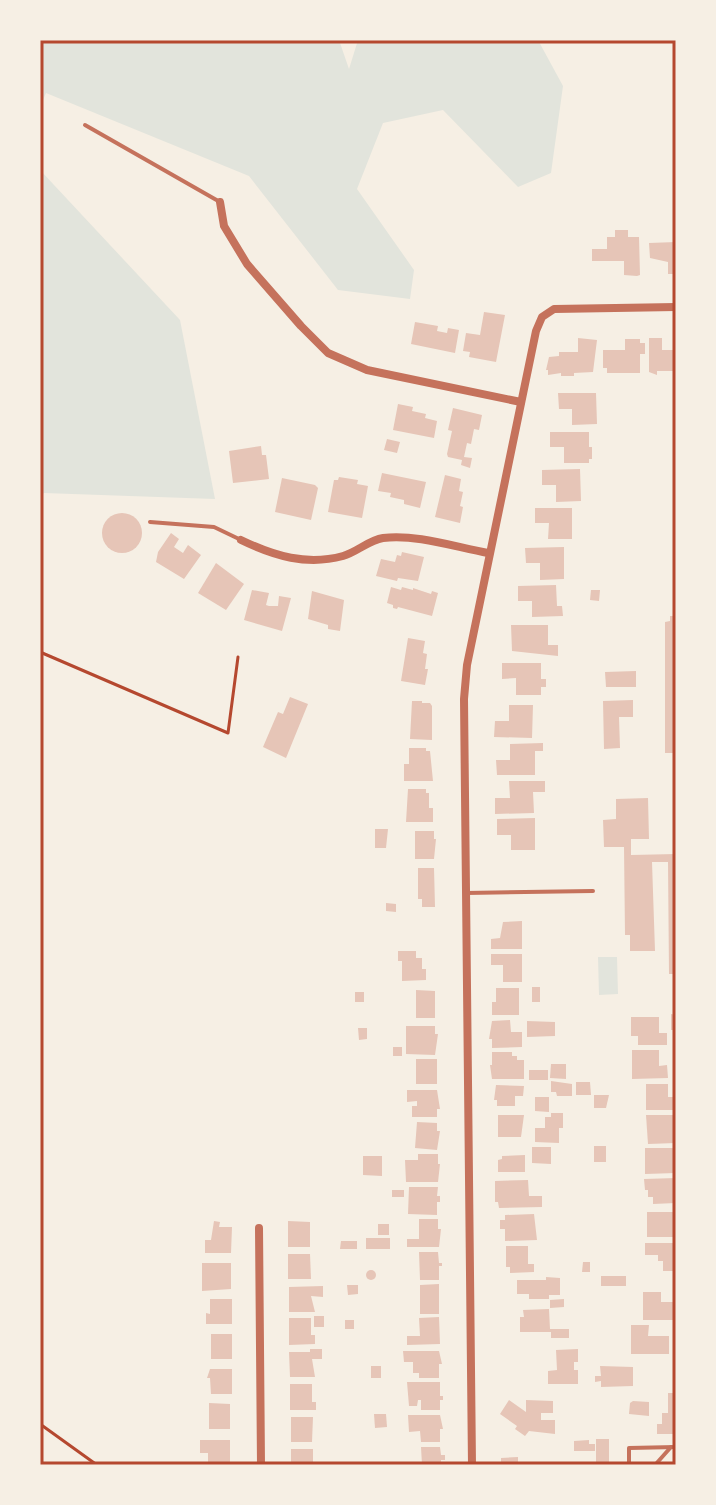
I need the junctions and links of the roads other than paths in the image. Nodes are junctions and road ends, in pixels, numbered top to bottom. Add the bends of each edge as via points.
1 (85, 125) dead end
2 (220, 202) joint
3 (676, 307) edge
4 (521, 402) junction
5 (150, 522) dead end
6 (241, 540) joint
7 (488, 553) junction
8 (593, 891) dead end
9 (466, 893) junction
10 (259, 1228) dead end
11 (674, 1447) edge
12 (261, 1465) edge
13 (472, 1465) edge
14 (629, 1465) edge
15 (655, 1465) edge

1 - 2 lane
2 - 4 street via 224,226 247,264 328,353 367,370
3 - 4 street via 554,309 542,317 536,331
4 - 7 street
5 - 6 lane via 214,527
6 - 7 street via 270,554 307,561 344,556 380,539 409,538
7 - 9 street via 464,699
8 - 9 lane
9 - 13 street
10 - 12 street
11 - 14 lane via 629,1448
11 - 15 lane

